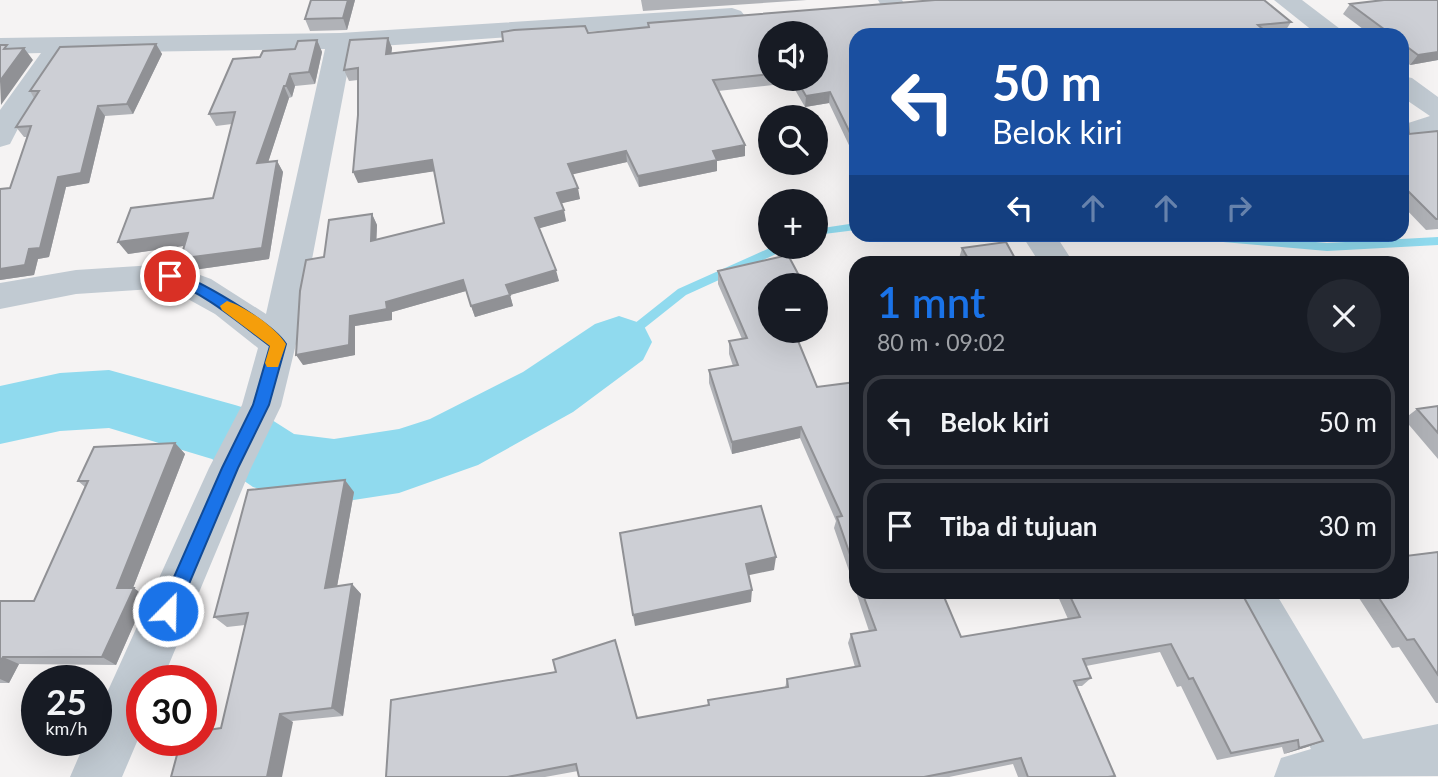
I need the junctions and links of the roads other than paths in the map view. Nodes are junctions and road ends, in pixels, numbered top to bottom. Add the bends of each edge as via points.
1 (592, 0) edge
2 (1286, 0) edge
3 (891, 2) edge
4 (919, 2) edge
5 (864, 6) edge
6 (754, 15) edge
7 (595, 26) junction
8 (907, 28) edge
9 (1325, 28) edge
10 (340, 41) junction
11 (0, 46) edge
12 (59, 46) junction
13 (1409, 89) edge
14 (1438, 110) edge
15 (4, 123) edge
16 (1438, 123) edge
17 (1409, 132) edge
18 (0, 296) edge
19 (278, 344) junction
20 (1254, 599) edge
21 (1438, 750) edge
22 (1352, 772) edge
23 (96, 777) edge
24 (1300, 777) edge

1 - 7 street
2 - 9 street
3 - 4 street
3 - 5 street
3 - 8 street
6 - 7 street
7 - 10 street
10 - 12 street
10 - 19 street
11 - 12 street
12 - 15 street
13 - 14 street
16 - 17 street
18 - 19 street via 76,282 170,276 229,307
19 - 23 street via 261,405
20 - 22 street
21 - 22 street
22 - 24 street

